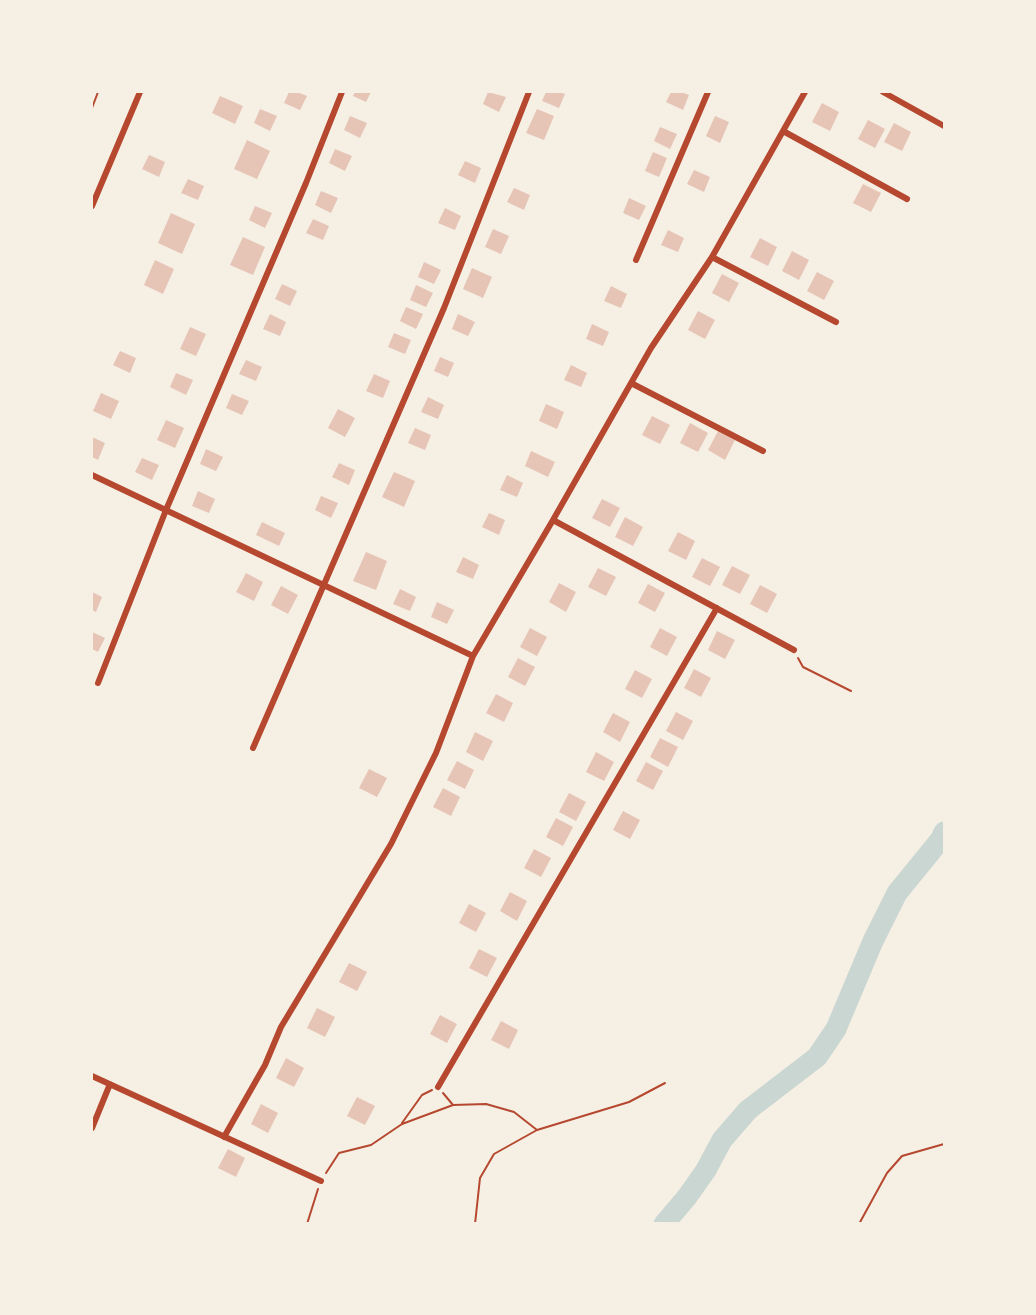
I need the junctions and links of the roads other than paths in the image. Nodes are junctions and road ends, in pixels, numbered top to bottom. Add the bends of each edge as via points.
1 (140, 92) edge
2 (342, 92) edge
3 (529, 92) edge
4 (708, 92) edge
5 (805, 92) edge
6 (883, 92) edge
7 (945, 126) edge
8 (783, 131) junction
9 (907, 200) dead end
10 (92, 206) edge
11 (712, 256) junction
12 (636, 260) dead end
13 (836, 322) dead end
14 (631, 383) junction
15 (763, 451) dead end
16 (92, 475) edge
17 (166, 510) junction
18 (553, 520) junction
19 (323, 584) junction
20 (717, 608) junction
21 (794, 650) road end
22 (473, 656) junction
23 (98, 683) dead end
24 (253, 748) dead end
25 (92, 1076) edge
26 (110, 1084) junction
27 (438, 1087) road end
28 (92, 1128) edge
29 (224, 1137) junction
30 (321, 1181) road end

1 - 10 street
2 - 17 street
3 - 19 street via 444,308
4 - 12 street
5 - 8 street
6 - 7 street
8 - 9 street
8 - 11 street
11 - 13 street
11 - 14 street
14 - 15 street
14 - 18 street
16 - 17 street
17 - 19 street
17 - 23 street
18 - 20 street
18 - 22 street
19 - 22 street
19 - 24 street
20 - 21 street
20 - 27 street
22 - 29 street via 436,753 391,844 281,1027 265,1065
25 - 26 street
26 - 28 street
26 - 29 street
29 - 30 street

